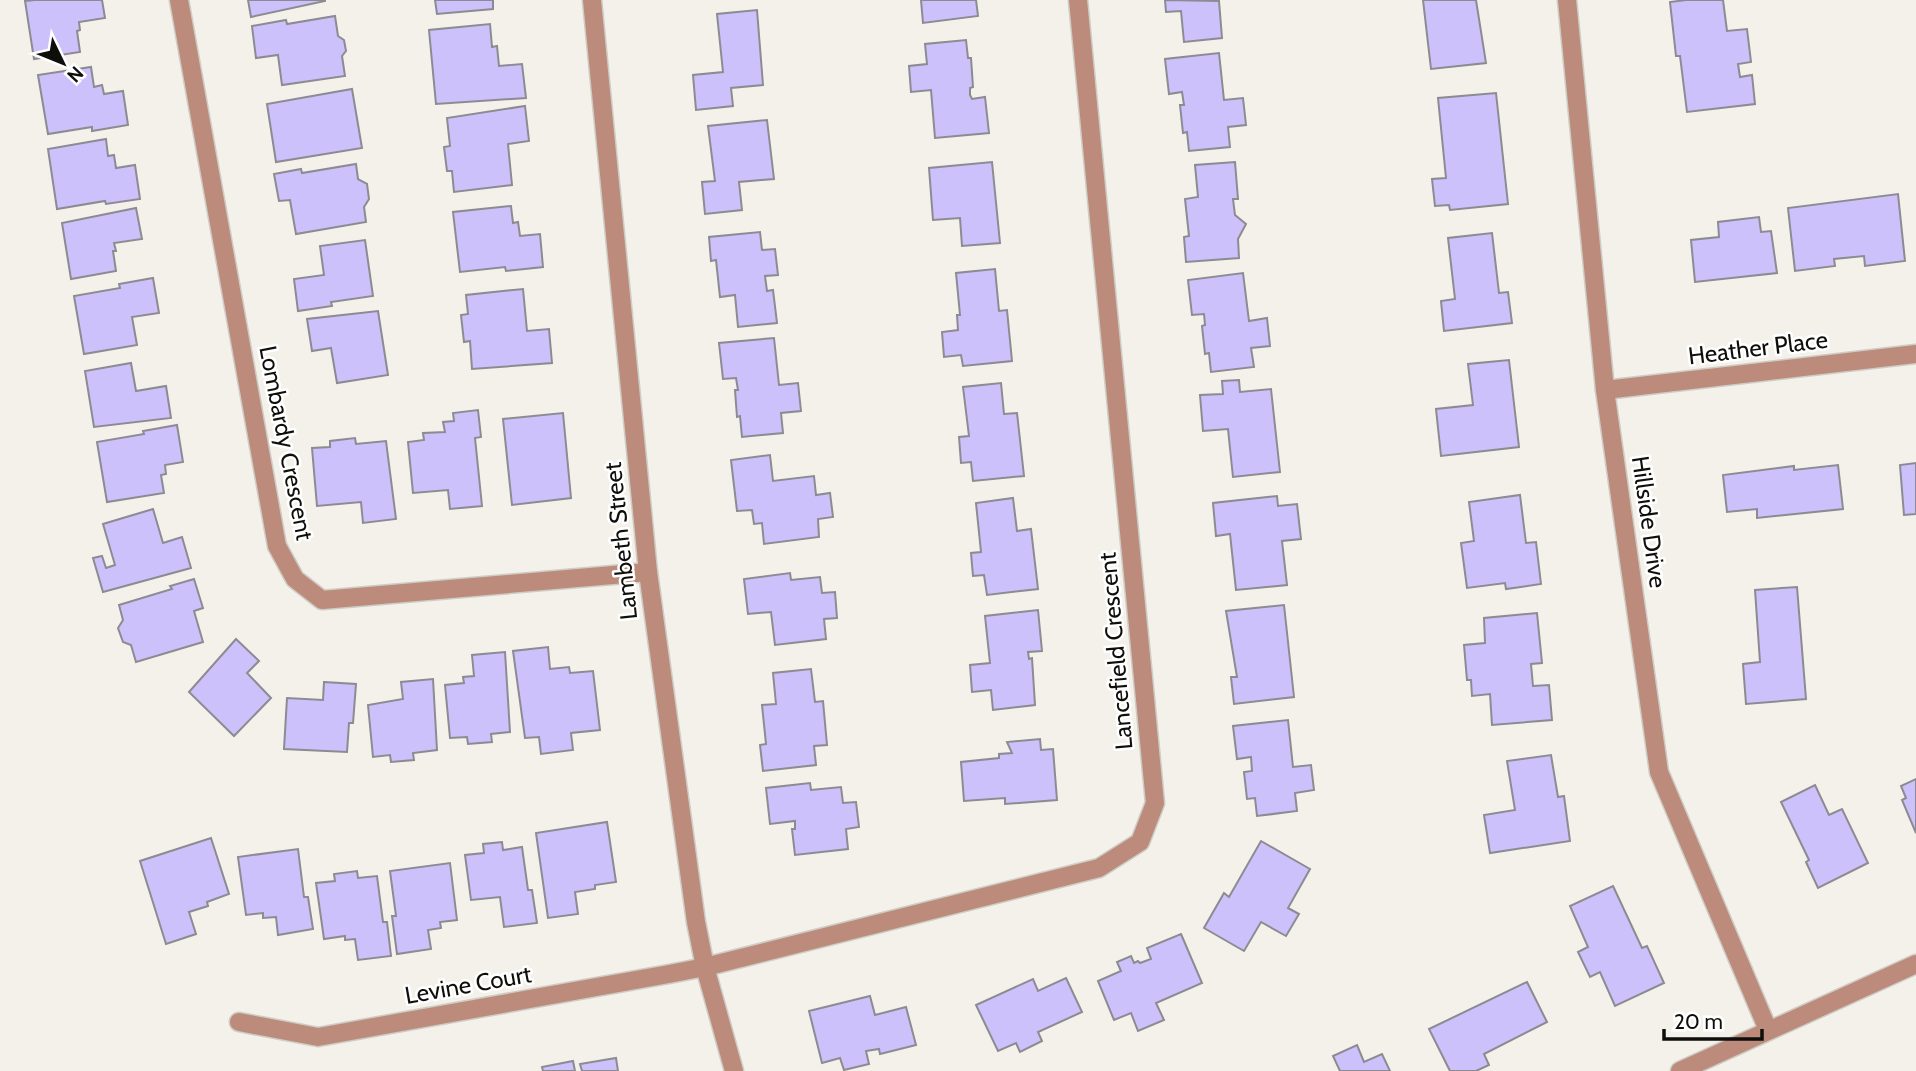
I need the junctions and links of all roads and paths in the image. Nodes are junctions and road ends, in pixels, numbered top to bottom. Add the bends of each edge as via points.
1 (179, 0) edge
2 (592, 0) edge
3 (1078, 0) edge
4 (1567, 0) edge
5 (1916, 354) edge
6 (1605, 390) junction
7 (648, 572) junction
8 (1916, 964) edge
9 (705, 967) junction
10 (239, 1022) dead end
11 (1768, 1030) junction
12 (734, 1071) edge
13 (1680, 1071) edge

1 - 7 street, Lombardy Crescent via 277,546 295,579 322,600
2 - 7 street, Lambeth Street
3 - 9 street, Lancefield Crescent via 1155,803 1140,842 1099,868
4 - 6 street, Hillside Drive
5 - 6 street, Heather Place
6 - 11 street, Hillside Drive via 1659,772
7 - 9 street, Lambeth Street
8 - 11 street
9 - 10 street, Levine Court via 318,1037
9 - 12 street, Lambeth Street
11 - 13 street

